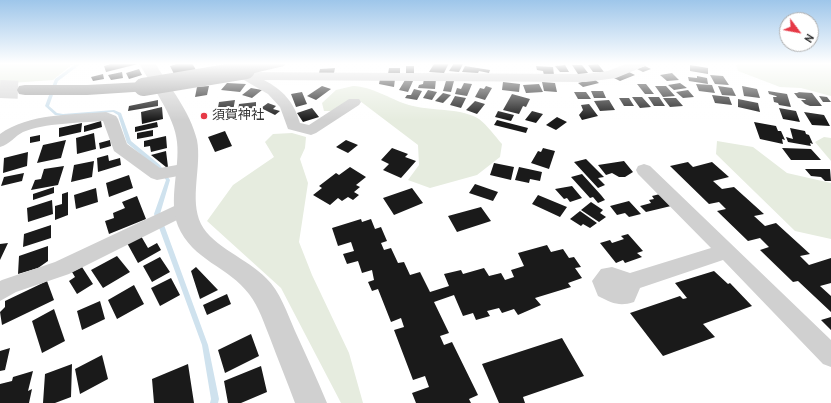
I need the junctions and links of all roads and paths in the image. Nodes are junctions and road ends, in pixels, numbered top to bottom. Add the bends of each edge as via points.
1 (151, 82) edge
2 (182, 82) edge
3 (260, 82) edge
4 (152, 86) junction
5 (25, 90) tunnel mouth
6 (354, 102) dead end
7 (0, 142) edge
8 (188, 169) junction
9 (644, 170) dead end
10 (185, 208) junction
11 (727, 251) junction
12 (627, 282) dead end
13 (0, 292) edge
14 (831, 356) edge
15 (311, 403) edge

1 - 4 street
2 - 4 highway, bridge
3 - 6 street via 278,93 290,111 293,126 311,130
4 - 5 highway
4 - 8 street via 172,101 187,140
7 - 8 street via 17,129 40,123 106,116 111,119 120,147 157,174
8 - 10 street
9 - 11 street
10 - 13 street via 62,268 9,286
10 - 15 street via 190,226 202,243 258,286 270,305
11 - 12 street
11 - 14 street

